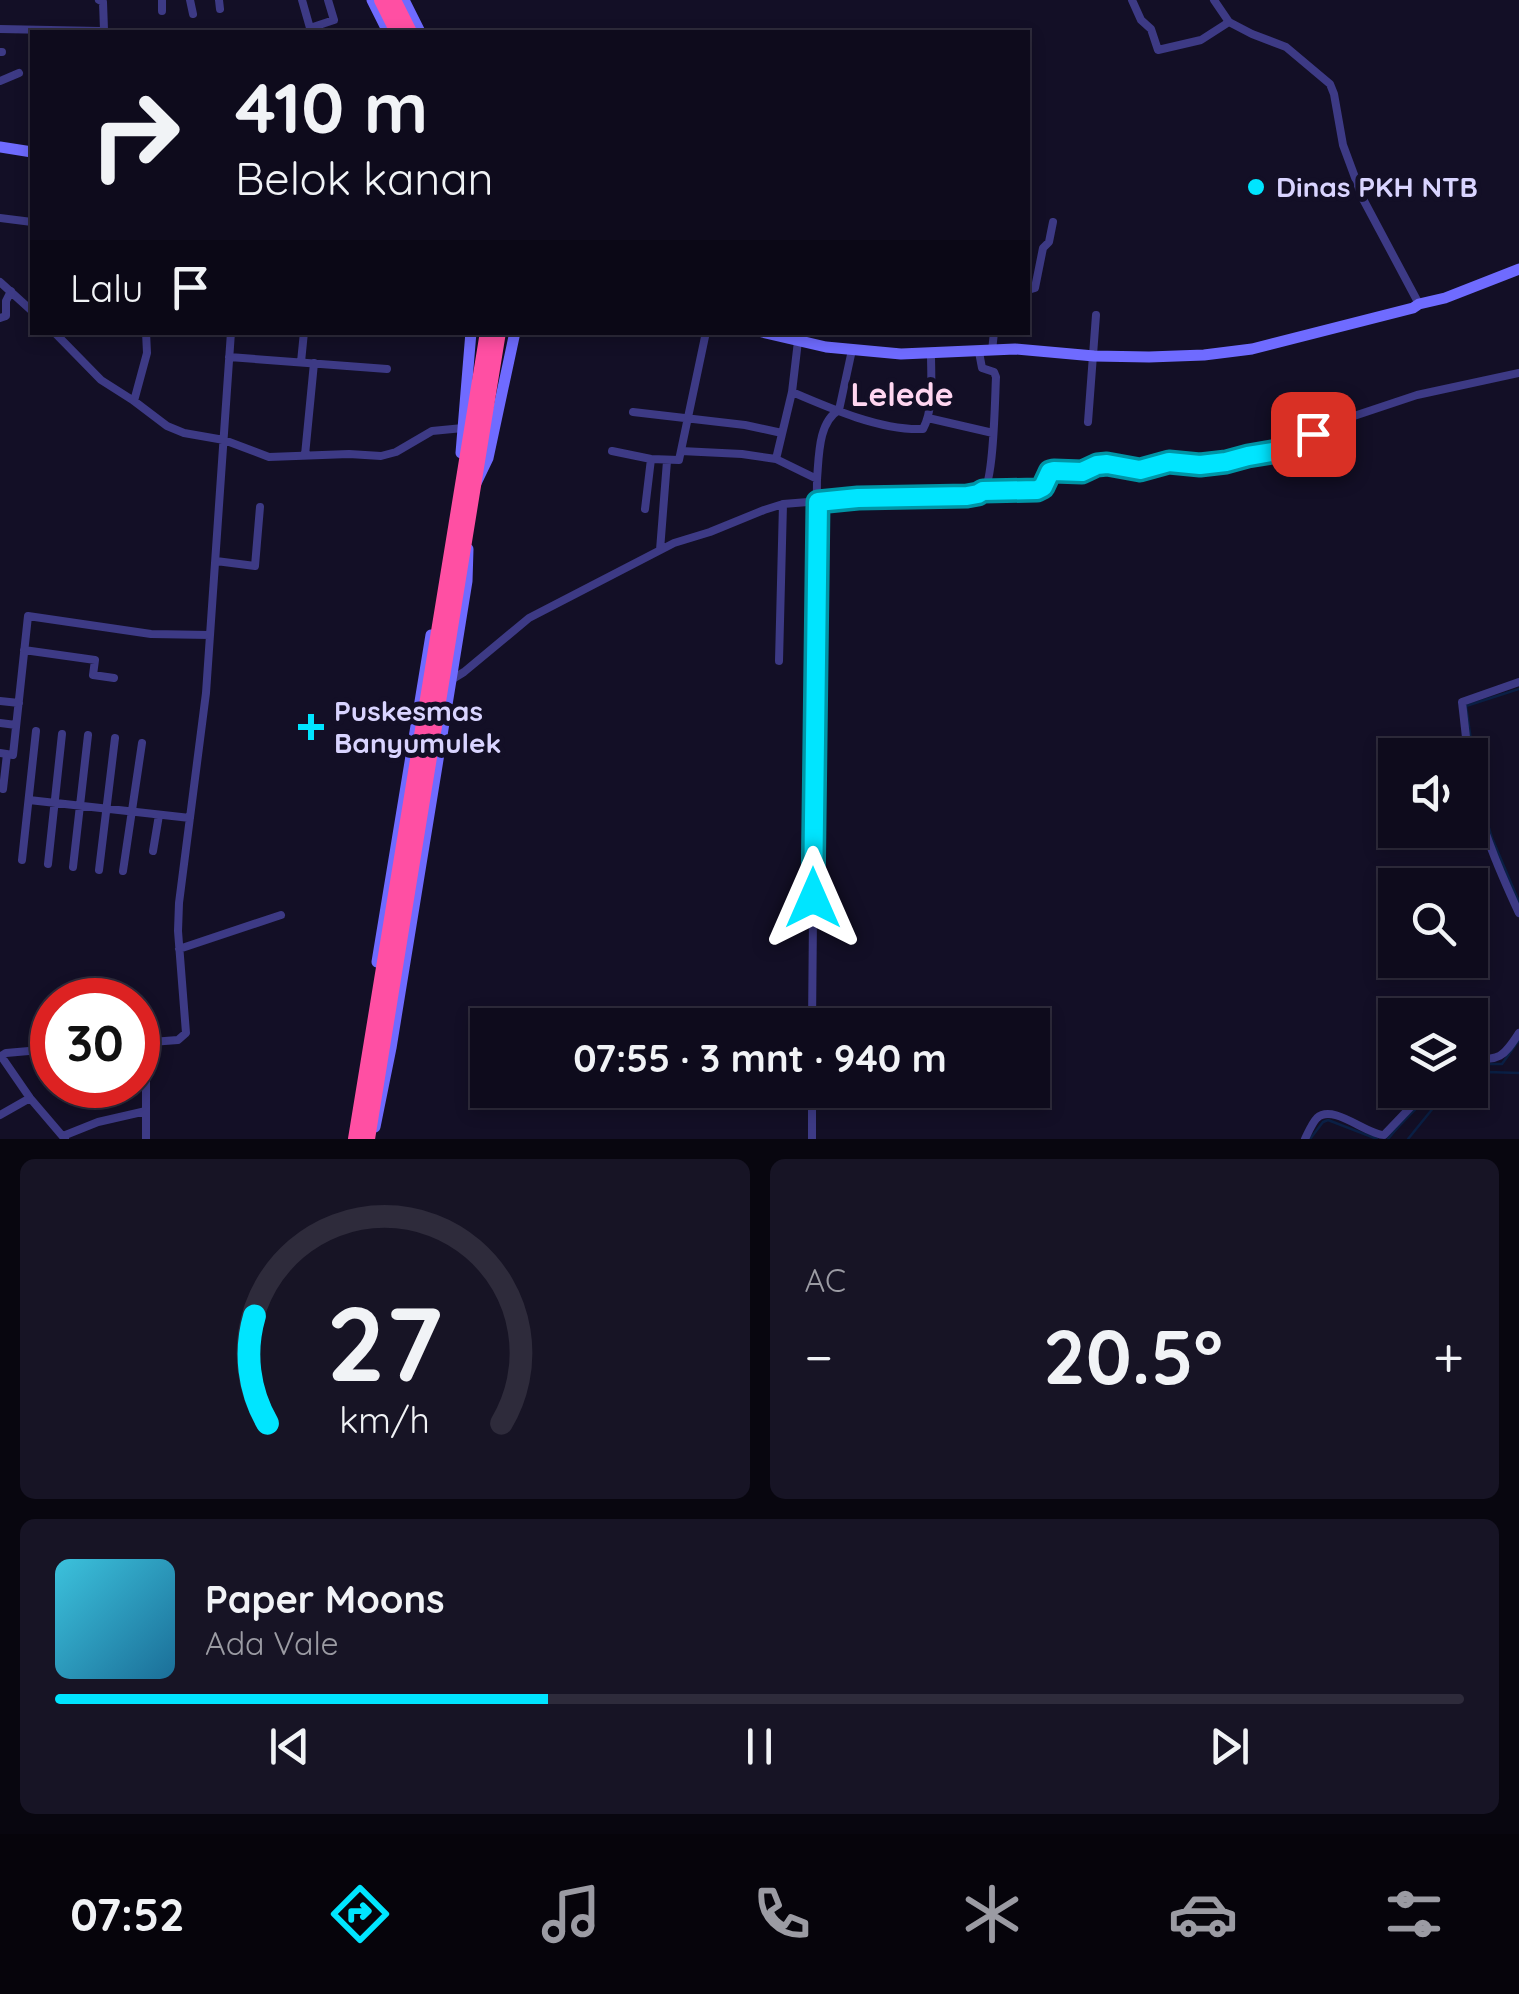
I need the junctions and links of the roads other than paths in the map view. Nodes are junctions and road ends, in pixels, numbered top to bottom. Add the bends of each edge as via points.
1 (99, 0) edge
2 (162, 0) edge
3 (190, 0) edge
4 (302, 0) edge
5 (328, 0) edge
6 (372, 0) edge
7 (381, 0) edge
8 (394, 0) edge
9 (404, 0) edge
10 (1132, 0) edge
11 (1214, 0) edge
12 (162, 11) dead end
13 (192, 14) dead end
14 (1229, 22) junction
15 (0, 28) edge
16 (104, 30) edge
17 (310, 30) edge
18 (387, 30) edge
19 (396, 30) edge
20 (409, 30) edge
21 (419, 30) edge
22 (18, 73) dead end
23 (0, 81) edge
24 (0, 148) edge
25 (30, 152) edge
26 (0, 218) edge
27 (30, 222) edge
28 (1053, 222) dead end
29 (1519, 269) edge
30 (0, 282) edge
31 (1030, 289) edge
32 (12, 291) junction
33 (1419, 304) junction
34 (30, 309) edge
35 (1096, 315) dead end
36 (0, 318) edge
37 (57, 335) edge
38 (146, 335) edge
39 (231, 335) edge
40 (304, 335) edge
41 (471, 335) edge
42 (487, 335) edge
43 (498, 335) edge
44 (514, 335) edge
45 (705, 335) edge
46 (774, 335) edge
47 (993, 335) edge
48 (814, 338) edge
49 (798, 341) junction
50 (852, 350) junction
51 (986, 352) junction
52 (930, 354) junction
53 (1094, 356) junction
54 (230, 357) junction
55 (300, 362) junction
56 (314, 363) junction
57 (387, 370) dead end
58 (1519, 374) edge
59 (792, 392) junction
60 (134, 401) junction
61 (839, 410) junction
62 (633, 412) dead end
63 (928, 418) junction
64 (688, 420) junction
65 (1088, 422) dead end
66 (463, 428) junction
67 (782, 433) junction
68 (993, 433) junction
69 (224, 440) junction
70 (681, 451) junction
71 (612, 452) dead end
72 (305, 455) junction
73 (651, 459) junction
74 (776, 459) junction
75 (667, 461) junction
76 (817, 479) junction
77 (468, 486) junction
78 (983, 491) junction
79 (818, 502) junction
80 (784, 504) junction
81 (260, 507) dead end
82 (645, 510) dead end
83 (460, 540) junction
84 (660, 550) junction
85 (216, 561) junction
86 (210, 635) junction
87 (24, 650) junction
88 (779, 661) dead end
89 (114, 678) dead end
90 (451, 680) junction
91 (1519, 682) edge
92 (0, 701) edge
93 (19, 704) junction
94 (0, 723) edge
95 (16, 725) junction
96 (36, 731) dead end
97 (62, 734) dead end
98 (88, 735) dead end
99 (114, 738) dead end
100 (1466, 738) edge
101 (142, 743) dead end
102 (3, 754) edge
103 (3, 789) dead end
104 (29, 800) junction
105 (55, 803) junction
106 (80, 806) junction
107 (106, 808) junction
108 (132, 812) junction
109 (159, 814) junction
110 (190, 818) junction
111 (1488, 837) edge
112 (154, 852) dead end
113 (22, 860) dead end
114 (48, 864) dead end
115 (73, 866) dead end
116 (99, 870) dead end
117 (123, 871) dead end
118 (1519, 913) edge
119 (282, 915) dead end
120 (179, 949) junction
121 (812, 1008) edge
122 (1519, 1033) edge
123 (160, 1042) edge
124 (30, 1052) edge
125 (1488, 1058) edge
126 (30, 1098) joint
127 (38, 1108) edge
128 (146, 1108) edge
129 (812, 1108) edge
130 (1410, 1108) edge
131 (146, 1111) junction
132 (0, 1115) edge
133 (64, 1138) edge
134 (146, 1139) edge
135 (355, 1139) edge
136 (368, 1139) edge
137 (812, 1139) edge
138 (1305, 1139) edge

1 - 16 street
2 - 12 street
3 - 13 street
4 - 17 street
5 - 17 street via 334,20
6 - 18 street
7 - 19 highway
8 - 20 highway
9 - 21 street
10 - 14 street via 1158,50 1201,40
11 - 14 street
14 - 33 street via 1286,47 1330,84 1364,200
15 - 16 street
22 - 23 street
24 - 25 street
26 - 27 street
28 - 31 street
29 - 33 street
30 - 32 street
32 - 34 street
32 - 36 street
33 - 53 street via 1224,350
35 - 53 street
37 - 60 street via 101,380
38 - 60 street
39 - 54 street
40 - 55 street
41 - 66 street
42 - 77 highway
43 - 77 highway
44 - 77 street via 488,458
45 - 64 street
46 - 49 street
47 - 51 street
48 - 49 street
48 - 50 street
49 - 59 street
50 - 52 street
50 - 61 street
51 - 52 street
51 - 53 street
51 - 68 street via 982,368 996,374
52 - 63 street
53 - 65 street
54 - 55 street
54 - 69 street
55 - 56 street
56 - 57 street
56 - 72 street
58 - 78 street via 1379,407 1328,424 1298,445 1226,462 1169,462 1140,470 1102,464 1050,472 1037,490
59 - 61 street
59 - 67 street
60 - 69 street via 172,428
61 - 63 street via 915,429 924,428
61 - 76 street via 826,423
62 - 64 street
63 - 68 street
64 - 67 street
64 - 70 street
66 - 72 street via 432,431 380,456
66 - 77 street via 460,462
67 - 74 street
68 - 78 street
69 - 72 street via 270,457
69 - 85 street
70 - 74 street
70 - 75 street via 679,460
71 - 73 street
73 - 75 street
73 - 82 street
74 - 76 street
75 - 84 street
76 - 79 street
77 - 83 highway
78 - 79 street
79 - 80 street
79 - 121 street
80 - 84 street
80 - 88 street
81 - 85 street via 255,566
83 - 90 street via 467,581
83 - 135 highway
83 - 136 highway
84 - 90 street via 529,618
85 - 86 street
86 - 87 street via 151,634 28,616
86 - 110 street
87 - 89 street via 95,660 93,676
87 - 93 street
90 - 136 street via 378,1117
91 - 100 street via 1461,706
92 - 93 street
93 - 95 street
94 - 95 street
95 - 102 street via 13,755
96 - 104 street
97 - 105 street
98 - 106 street
99 - 107 street
101 - 108 street
102 - 103 street
104 - 105 street
104 - 113 street
105 - 106 street
105 - 114 street
106 - 107 street
106 - 115 street
107 - 108 street
107 - 116 street
108 - 109 street
108 - 117 street
109 - 110 street
109 - 112 street
110 - 120 street
111 - 118 street
119 - 120 street
120 - 123 street via 186,1034
122 - 125 street via 1500,1058
124 - 126 street via 1,1055
126 - 132 street
127 - 133 street
128 - 131 street
129 - 137 street
130 - 138 street via 1384,1134 1328,1114 1317,1118
131 - 133 street via 84,1126
131 - 134 street

